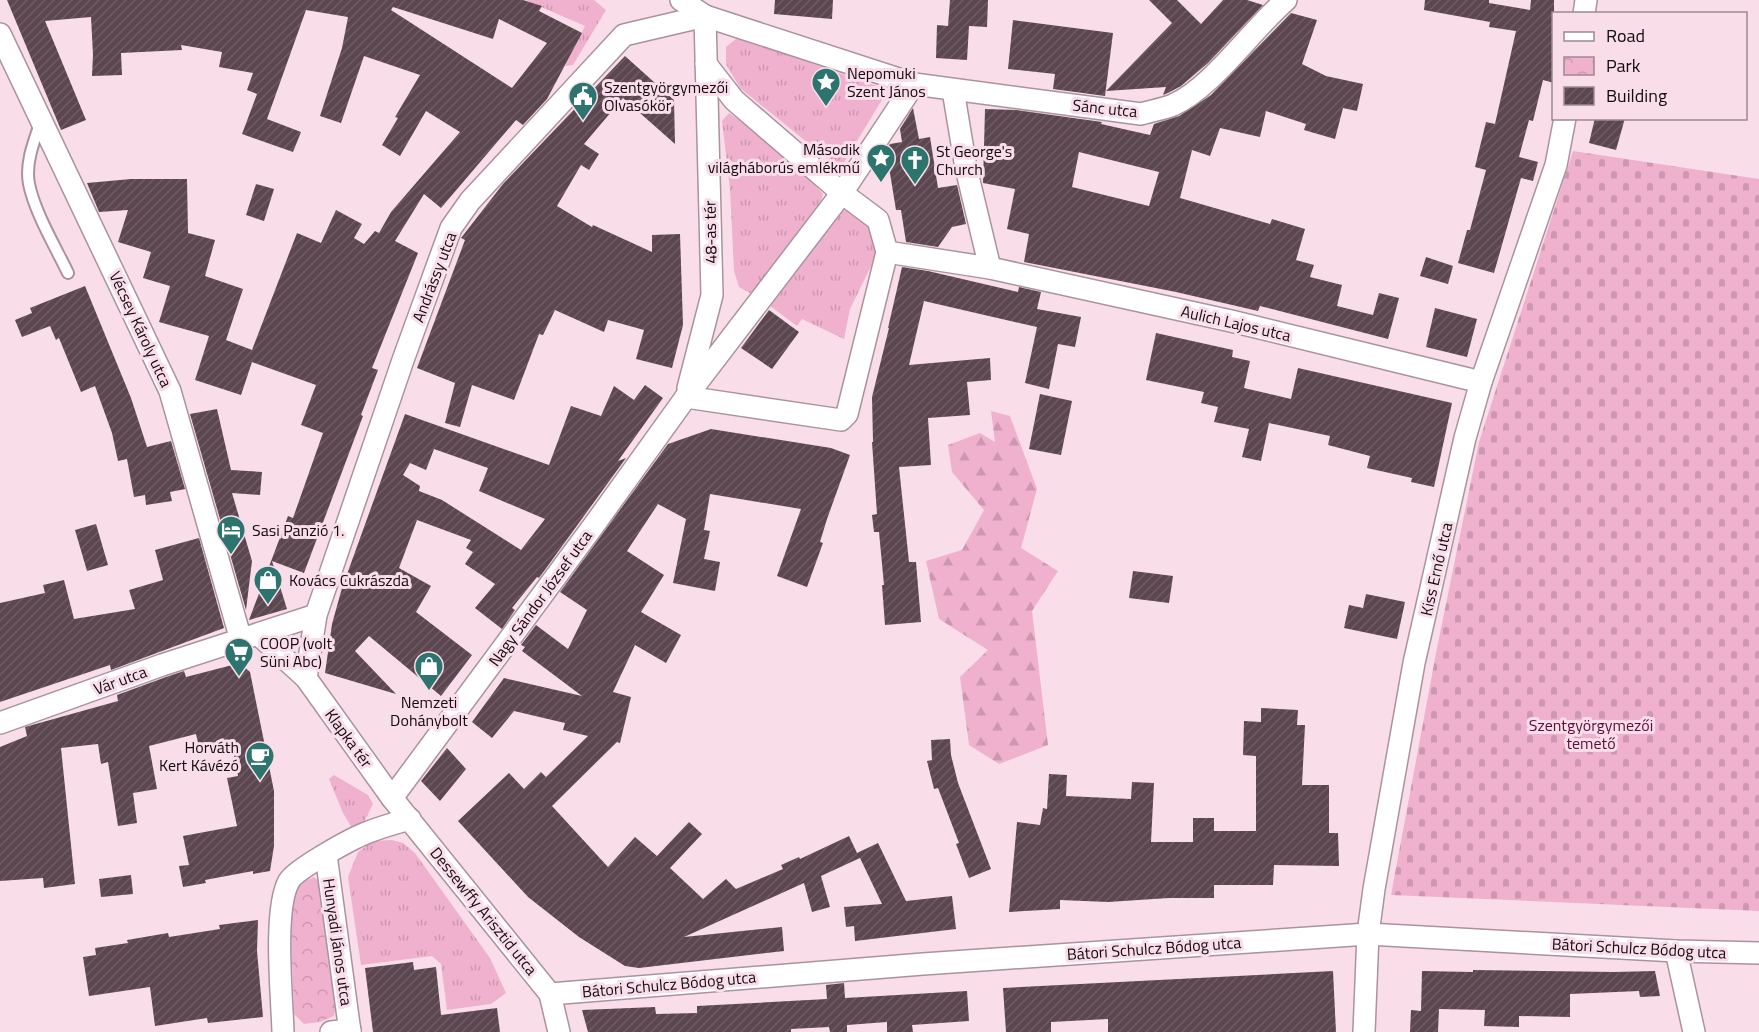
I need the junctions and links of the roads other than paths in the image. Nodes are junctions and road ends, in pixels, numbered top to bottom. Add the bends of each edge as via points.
1 (681, 0) edge
2 (1286, 0) edge
3 (709, 8) edge
4 (0, 34) edge
5 (706, 64) junction
6 (914, 84) junction
7 (953, 90) junction
8 (1565, 120) edge
9 (41, 121) junction
10 (842, 193) junction
11 (887, 252) junction
12 (990, 268) junction
13 (68, 273) dead end
14 (1481, 382) junction
15 (686, 397) junction
16 (316, 615) junction
17 (250, 637) junction
18 (306, 678) junction
19 (0, 723) edge
20 (392, 798) junction
21 (410, 819) junction
22 (326, 855) junction
23 (1368, 934) junction
24 (1676, 951) junction
25 (1759, 953) edge
26 (550, 994) junction
27 (344, 1031) edge
28 (283, 1032) edge
29 (559, 1032) edge
30 (1364, 1032) edge
31 (1694, 1032) edge

1 - 3 street
2 - 7 street, Sánc utca via 1206,83 1173,105 1141,114
3 - 5 street, 48-as tér
3 - 6 street
3 - 16 street, Andrássy utca via 624,35 470,201 451,228
4 - 9 street, Vécsey Károly utca
5 - 10 street via 734,100
5 - 15 street, 48-as tér via 712,295
6 - 7 street
6 - 10 street
7 - 12 street via 966,168
8 - 14 street, Kiss Ernő utca via 1556,165
9 - 13 lane via 29,160 29,183
9 - 17 street, Vécsey Károly utca via 170,391
10 - 11 street via 878,220
10 - 15 street
11 - 12 street
11 - 15 street via 847,414 841,420
12 - 14 street, Aulich Lajos utca
14 - 23 street, Kiss Ernő utca via 1414,663
15 - 20 street, Nagy Sándor József utca
16 - 17 street
16 - 18 street
17 - 18 street, Klapka tér
17 - 19 street, Vár utca
18 - 20 street, Klapka tér
20 - 21 street, Dessewffy Arisztid utca
21 - 22 street, Hunyadi János utca via 363,834
21 - 26 street, Dessewffy Arisztid utca
22 - 27 street, Hunyadi János utca
22 - 28 street, Hunyadi János utca via 289,880 283,897
23 - 24 street, Bátori Schulcz Bódog utca
23 - 26 street, Bátori Schulcz Bódog utca
23 - 30 street, Kiss Ernő utca
24 - 25 street, Bátori Schulcz Bódog utca
24 - 31 street
26 - 29 street, Dessewffy Arisztid utca

